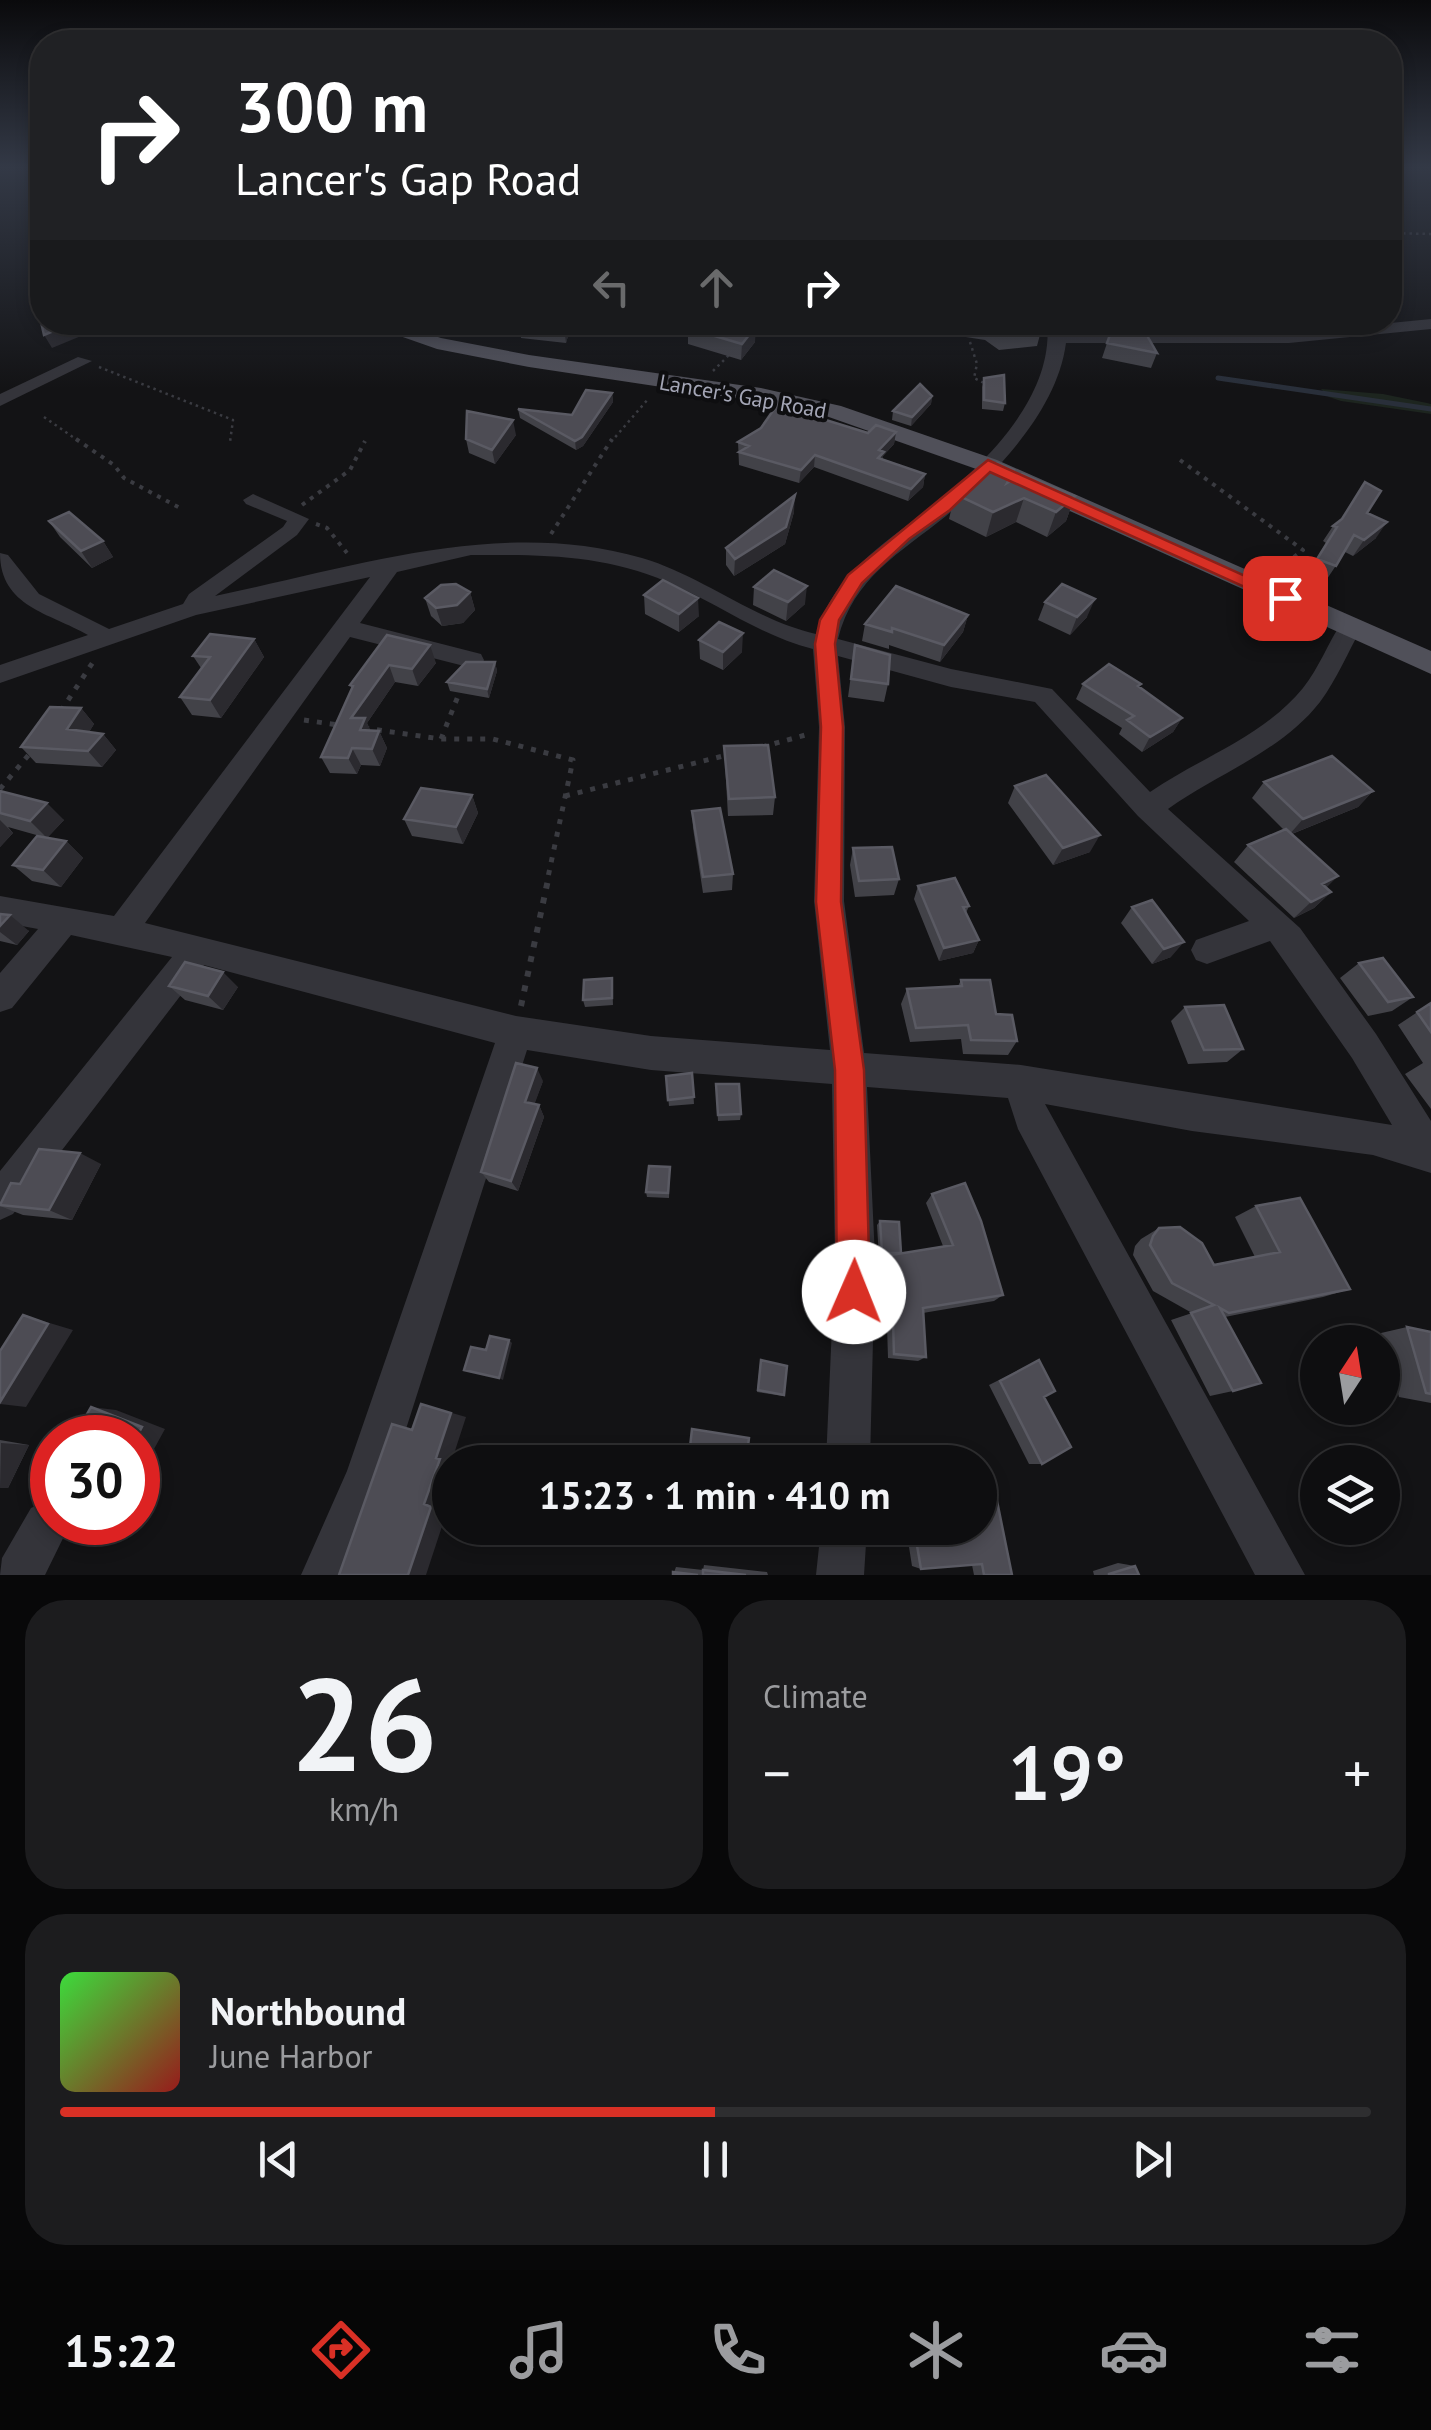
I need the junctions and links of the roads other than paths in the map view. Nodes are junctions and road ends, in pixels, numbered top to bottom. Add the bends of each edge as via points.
1 (1422, 307) dead end
2 (1402, 311) edge
3 (1431, 324) edge
4 (1402, 325) edge
5 (412, 335) edge
6 (1058, 335) edge
7 (1137, 335) edge
8 (1197, 335) edge
9 (1255, 335) edge
10 (1200, 339) junction
11 (84, 361) road end
12 (0, 401) edge
13 (988, 465) junction
14 (253, 500) dead end
15 (0, 560) edge
16 (389, 567) junction
17 (191, 610) junction
18 (1350, 626) junction
19 (347, 628) junction
20 (102, 641) junction
21 (825, 644) junction
22 (472, 660) edge
23 (1431, 663) edge
24 (0, 674) edge
25 (1148, 808) junction
26 (0, 909) edge
27 (66, 919) junction
28 (1275, 925) junction
29 (122, 931) junction
30 (198, 950) junction
31 (1207, 950) dead end
32 (0, 997) edge
33 (516, 1032) junction
34 (849, 1070) junction
35 (1021, 1082) junction
36 (1431, 1155) edge
37 (0, 1201) edge
38 (848, 1445) edge
39 (35, 1545) edge
40 (843, 1545) edge
41 (18, 1575) edge
42 (325, 1575) edge
43 (840, 1575) edge
44 (1281, 1575) edge

1 - 2 street
3 - 4 street
5 - 13 main road, Lancer's Gap Road via 833,411
6 - 13 street via 1059,358 1036,402
7 - 10 street
8 - 10 street
9 - 10 street
11 - 12 street
13 - 18 main road, Lancer's Gap Road
13 - 21 street via 855,579 830,620
14 - 17 street via 293,517 290,532 196,599
15 - 20 street via 31,599 98,630
16 - 17 street
16 - 19 street
16 - 21 street via 472,549 574,548 657,570 787,636
17 - 20 street
18 - 23 main road, Lancer's Gap Road
18 - 25 street via 1308,699 1266,737
19 - 22 street
19 - 29 street
20 - 24 street
21 - 25 street via 1043,695
21 - 34 street via 832,727 829,902
25 - 28 street
26 - 27 street
27 - 29 street
27 - 32 street
28 - 31 street
28 - 36 street via 1364,1046
29 - 30 street
30 - 33 street
30 - 37 street
33 - 34 street via 651,1053
33 - 42 street via 368,1476
34 - 35 street
34 - 38 street via 854,1258
35 - 36 street via 1373,1137
35 - 44 street via 1031,1116
39 - 41 street
40 - 43 street

